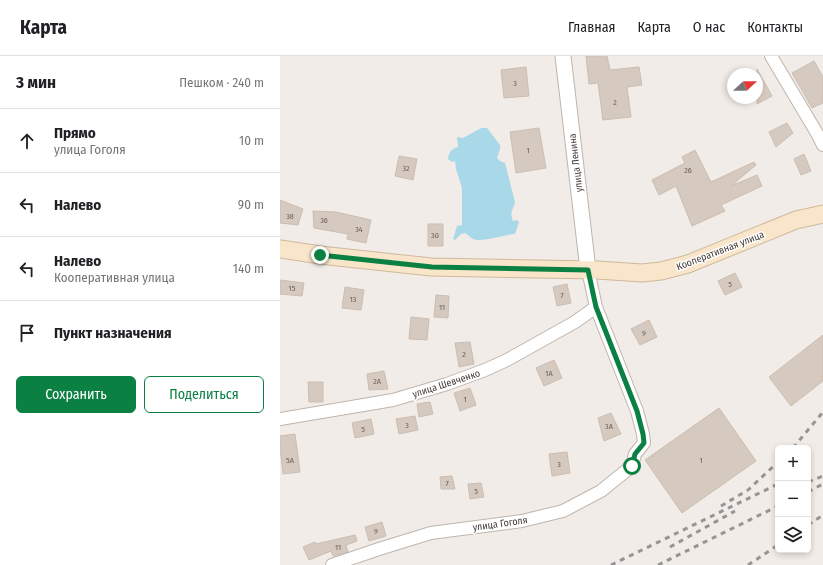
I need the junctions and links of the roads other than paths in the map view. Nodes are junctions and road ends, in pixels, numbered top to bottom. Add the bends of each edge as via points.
1 (563, 56) edge
2 (771, 56) edge
3 (823, 145) edge
4 (823, 214) edge
5 (280, 249) edge
6 (588, 270) junction
7 (596, 307) junction
8 (280, 419) edge
9 (332, 565) edge

1 - 6 street, улица Ленина
2 - 3 street
4 - 6 main road, Кооперативная улица via 796,220 688,264 661,271 642,274
5 - 6 main road, Кооперативная улица via 432,267
6 - 7 street
7 - 8 street, улица Шевченко via 575,322 479,373 394,400
7 - 9 street, улица Гоголя via 637,411 643,434 644,443 635,454 632,466 602,491 563,511 522,521 431,533

